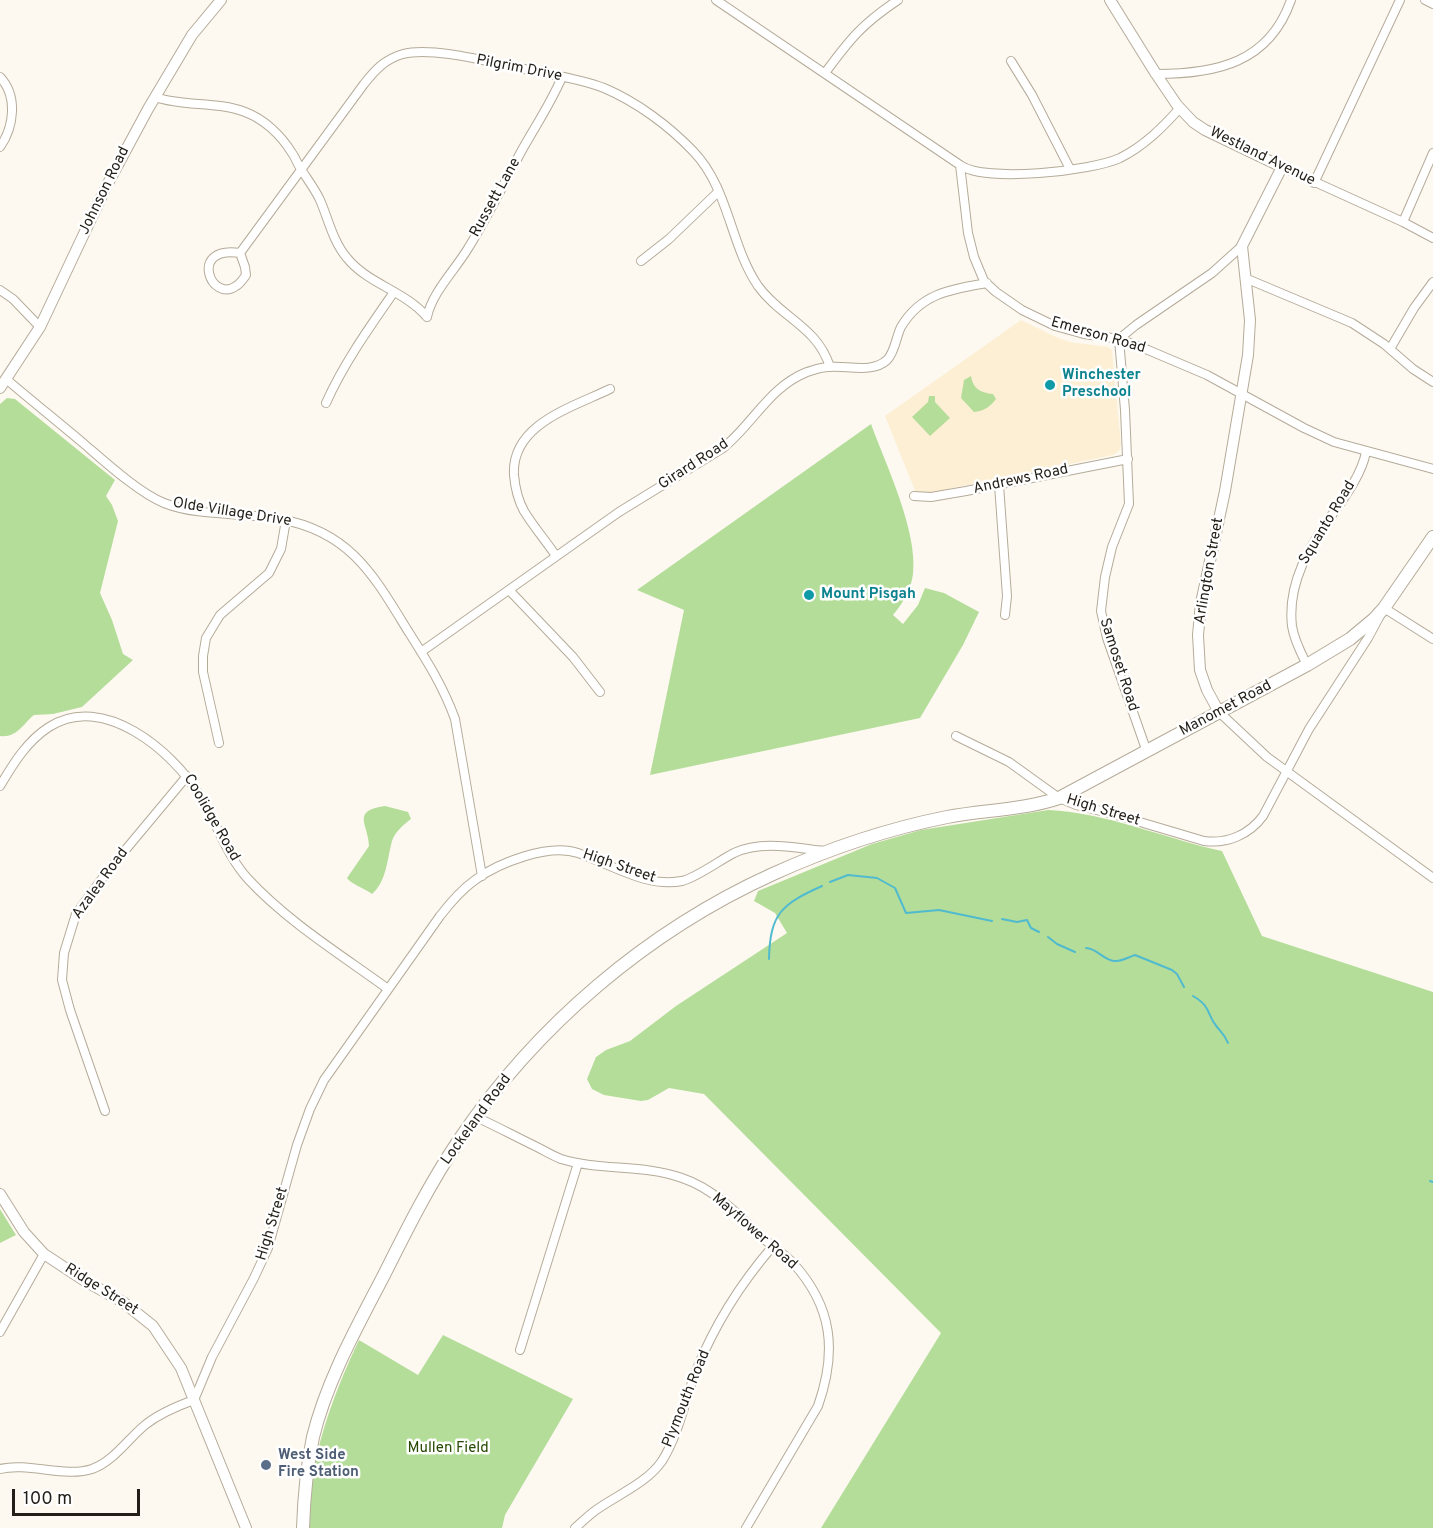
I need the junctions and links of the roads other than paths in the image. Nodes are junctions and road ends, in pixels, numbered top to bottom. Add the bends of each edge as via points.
1 (221, 0) edge
2 (716, 0) edge
3 (898, 0) edge
4 (1110, 0) edge
5 (1291, 0) edge
6 (1400, 0) edge
7 (1425, 0) edge
8 (1433, 4) edge
9 (1011, 62) dead end
10 (825, 74) junction
11 (1156, 74) junction
12 (0, 77) edge
13 (562, 77) junction
14 (155, 97) junction
15 (1180, 108) junction
16 (0, 147) edge
17 (1433, 153) edge
18 (960, 165) junction
19 (1282, 167) junction
20 (301, 169) junction
21 (1070, 169) junction
22 (1314, 183) junction
23 (718, 192) junction
24 (1403, 222) junction
25 (1433, 238) edge
26 (1242, 246) junction
27 (240, 253) junction
28 (641, 261) dead end
29 (1245, 278) junction
30 (1433, 282) edge
31 (987, 283) junction
32 (0, 290) edge
33 (394, 292) junction
34 (40, 327) junction
35 (1119, 339) junction
36 (1390, 349) junction
37 (830, 367) junction
38 (1433, 381) edge
39 (3, 384) edge
40 (610, 388) dead end
41 (1242, 394) junction
42 (326, 403) dead end
43 (1366, 452) junction
44 (1128, 459) junction
45 (1433, 469) edge
46 (999, 484) junction
47 (914, 496) dead end
48 (286, 520) junction
49 (1433, 537) edge
50 (556, 556) junction
51 (509, 590) junction
52 (1384, 608) junction
53 (1005, 615) dead end
54 (1433, 639) edge
55 (422, 652) junction
56 (1307, 665) junction
57 (600, 692) dead end
58 (1219, 712) junction
59 (956, 735) dead end
60 (219, 743) dead end
61 (1147, 752) junction
62 (1287, 771) junction
63 (186, 776) junction
64 (0, 786) edge
65 (1059, 798) junction
66 (829, 851) junction
67 (482, 876) junction
68 (1433, 878) edge
69 (388, 989) junction
70 (105, 1112) dead end
71 (476, 1117) junction
72 (578, 1163) junction
73 (0, 1194) edge
74 (773, 1246) junction
75 (44, 1254) junction
76 (0, 1332) edge
77 (520, 1350) dead end
78 (194, 1400) junction
79 (0, 1469) edge
80 (246, 1528) edge
81 (303, 1528) edge
82 (575, 1528) edge
83 (746, 1528) edge

1 - 14 street, Johnson Road via 192,35
2 - 10 street
3 - 10 street via 851,37
4 - 11 street, Westland Avenue
5 - 11 street via 1274,35 1251,55 1220,68
6 - 22 street
7 - 8 street
9 - 21 street
10 - 18 street
11 - 15 street, Westland Avenue
12 - 16 street via 9,91 13,111
13 - 20 street, Pilgrim Drive via 438,53 404,54 376,69
13 - 23 street, Pilgrim Drive via 605,88 639,107 694,152
13 - 33 street, Russett Lane via 499,197 431,304 427,317
14 - 20 street via 244,111 275,131
14 - 34 street, Johnson Road via 106,187
15 - 19 street, Westland Avenue via 1205,130
15 - 21 street via 1146,143 1119,159
17 - 24 street
18 - 21 street via 981,172 1030,175
18 - 31 street, Emerson Road via 968,233
19 - 22 street, Westland Avenue
19 - 26 street
20 - 27 street, Pilgrim Drive
20 - 33 street via 319,197 346,257
22 - 24 street, Westland Avenue
23 - 28 street
23 - 37 street, Pilgrim Drive via 755,281 779,309 814,337 824,349
24 - 25 street, Westland Avenue
26 - 29 street, Arlington Street
26 - 35 street via 1212,273
27 - 27 street via 228,251 211,259 209,277 218,288 236,286 246,275
29 - 36 street via 1352,323
29 - 41 street, Arlington Street via 1250,320
30 - 36 street
31 - 35 street, Emerson Road via 1022,310 1055,326
31 - 37 street, Girard Road via 935,295 923,303 909,316 887,360 879,365
32 - 34 street
33 - 42 street via 349,358
34 - 39 street, Johnson Road
35 - 41 street, Emerson Road via 1207,375
35 - 44 street, Samoset Road
36 - 38 street
37 - 50 street, Girard Road via 787,382 723,448
39 - 48 street, Olde Village Drive via 162,502 188,510
40 - 50 street via 537,426 522,443 514,463 514,482 524,511
41 - 43 street, Emerson Road via 1304,428
41 - 58 street, Arlington Street via 1198,635 1200,670
43 - 45 street, Emerson Road
43 - 56 street, Squanto Road via 1346,495 1303,561 1292,599 1292,627
44 - 46 street, Andrews Road
44 - 61 street, Samoset Road via 1129,504 1112,547 1101,610
46 - 47 street, Andrews Road via 931,497
46 - 53 street
48 - 55 street, Olde Village Drive via 324,534 364,564
48 - 60 street via 274,565 220,615 206,638 203,672
49 - 52 main road, High Street
50 - 51 street, Girard Road
51 - 55 street, Girard Road
51 - 57 street via 573,657
52 - 54 street
52 - 56 main road, Manomet Road via 1350,639
52 - 62 street, High Street
55 - 67 street, Olde Village Drive via 455,719
56 - 58 main road, Manomet Road
58 - 61 main road, Manomet Road
58 - 62 street, Arlington Street
59 - 65 street via 1009,762
61 - 65 main road, Manomet Road
62 - 65 street, High Street via 1258,824 1218,843 1076,806
62 - 68 street, Arlington Street
63 - 64 street, Coolidge Road via 162,751 138,734 114,721 78,717 37,735
63 - 69 street, Coolidge Road via 246,877 286,914
63 - 70 street, Azalea Road via 76,914 64,952 62,980
65 - 66 main road, High Street via 947,817
66 - 67 street, High Street via 755,847 737,852 684,881 660,882 575,852 550,850
66 - 71 main road, Lockeland Road via 730,895 606,979 557,1021
67 - 69 street, High Street via 456,896
69 - 78 street, High Street via 324,1080 310,1109 268,1248
71 - 72 street, Mayflower Road
71 - 81 main road, Lockeland Road via 428,1190 343,1353 313,1437
72 - 74 street, Mayflower Road via 683,1178 717,1197
72 - 77 street
73 - 75 street, Ridge Street via 24,1232
74 - 82 street, Plymouth Road via 724,1314 697,1369 662,1460 645,1478
74 - 83 street, Mayflower Road via 792,1263 819,1300 827,1324 830,1358 818,1406
75 - 76 street
75 - 78 street, Ridge Street via 123,1302 153,1326 181,1368
78 - 79 street via 146,1424 102,1465 84,1471
78 - 80 street, Ridge Street

